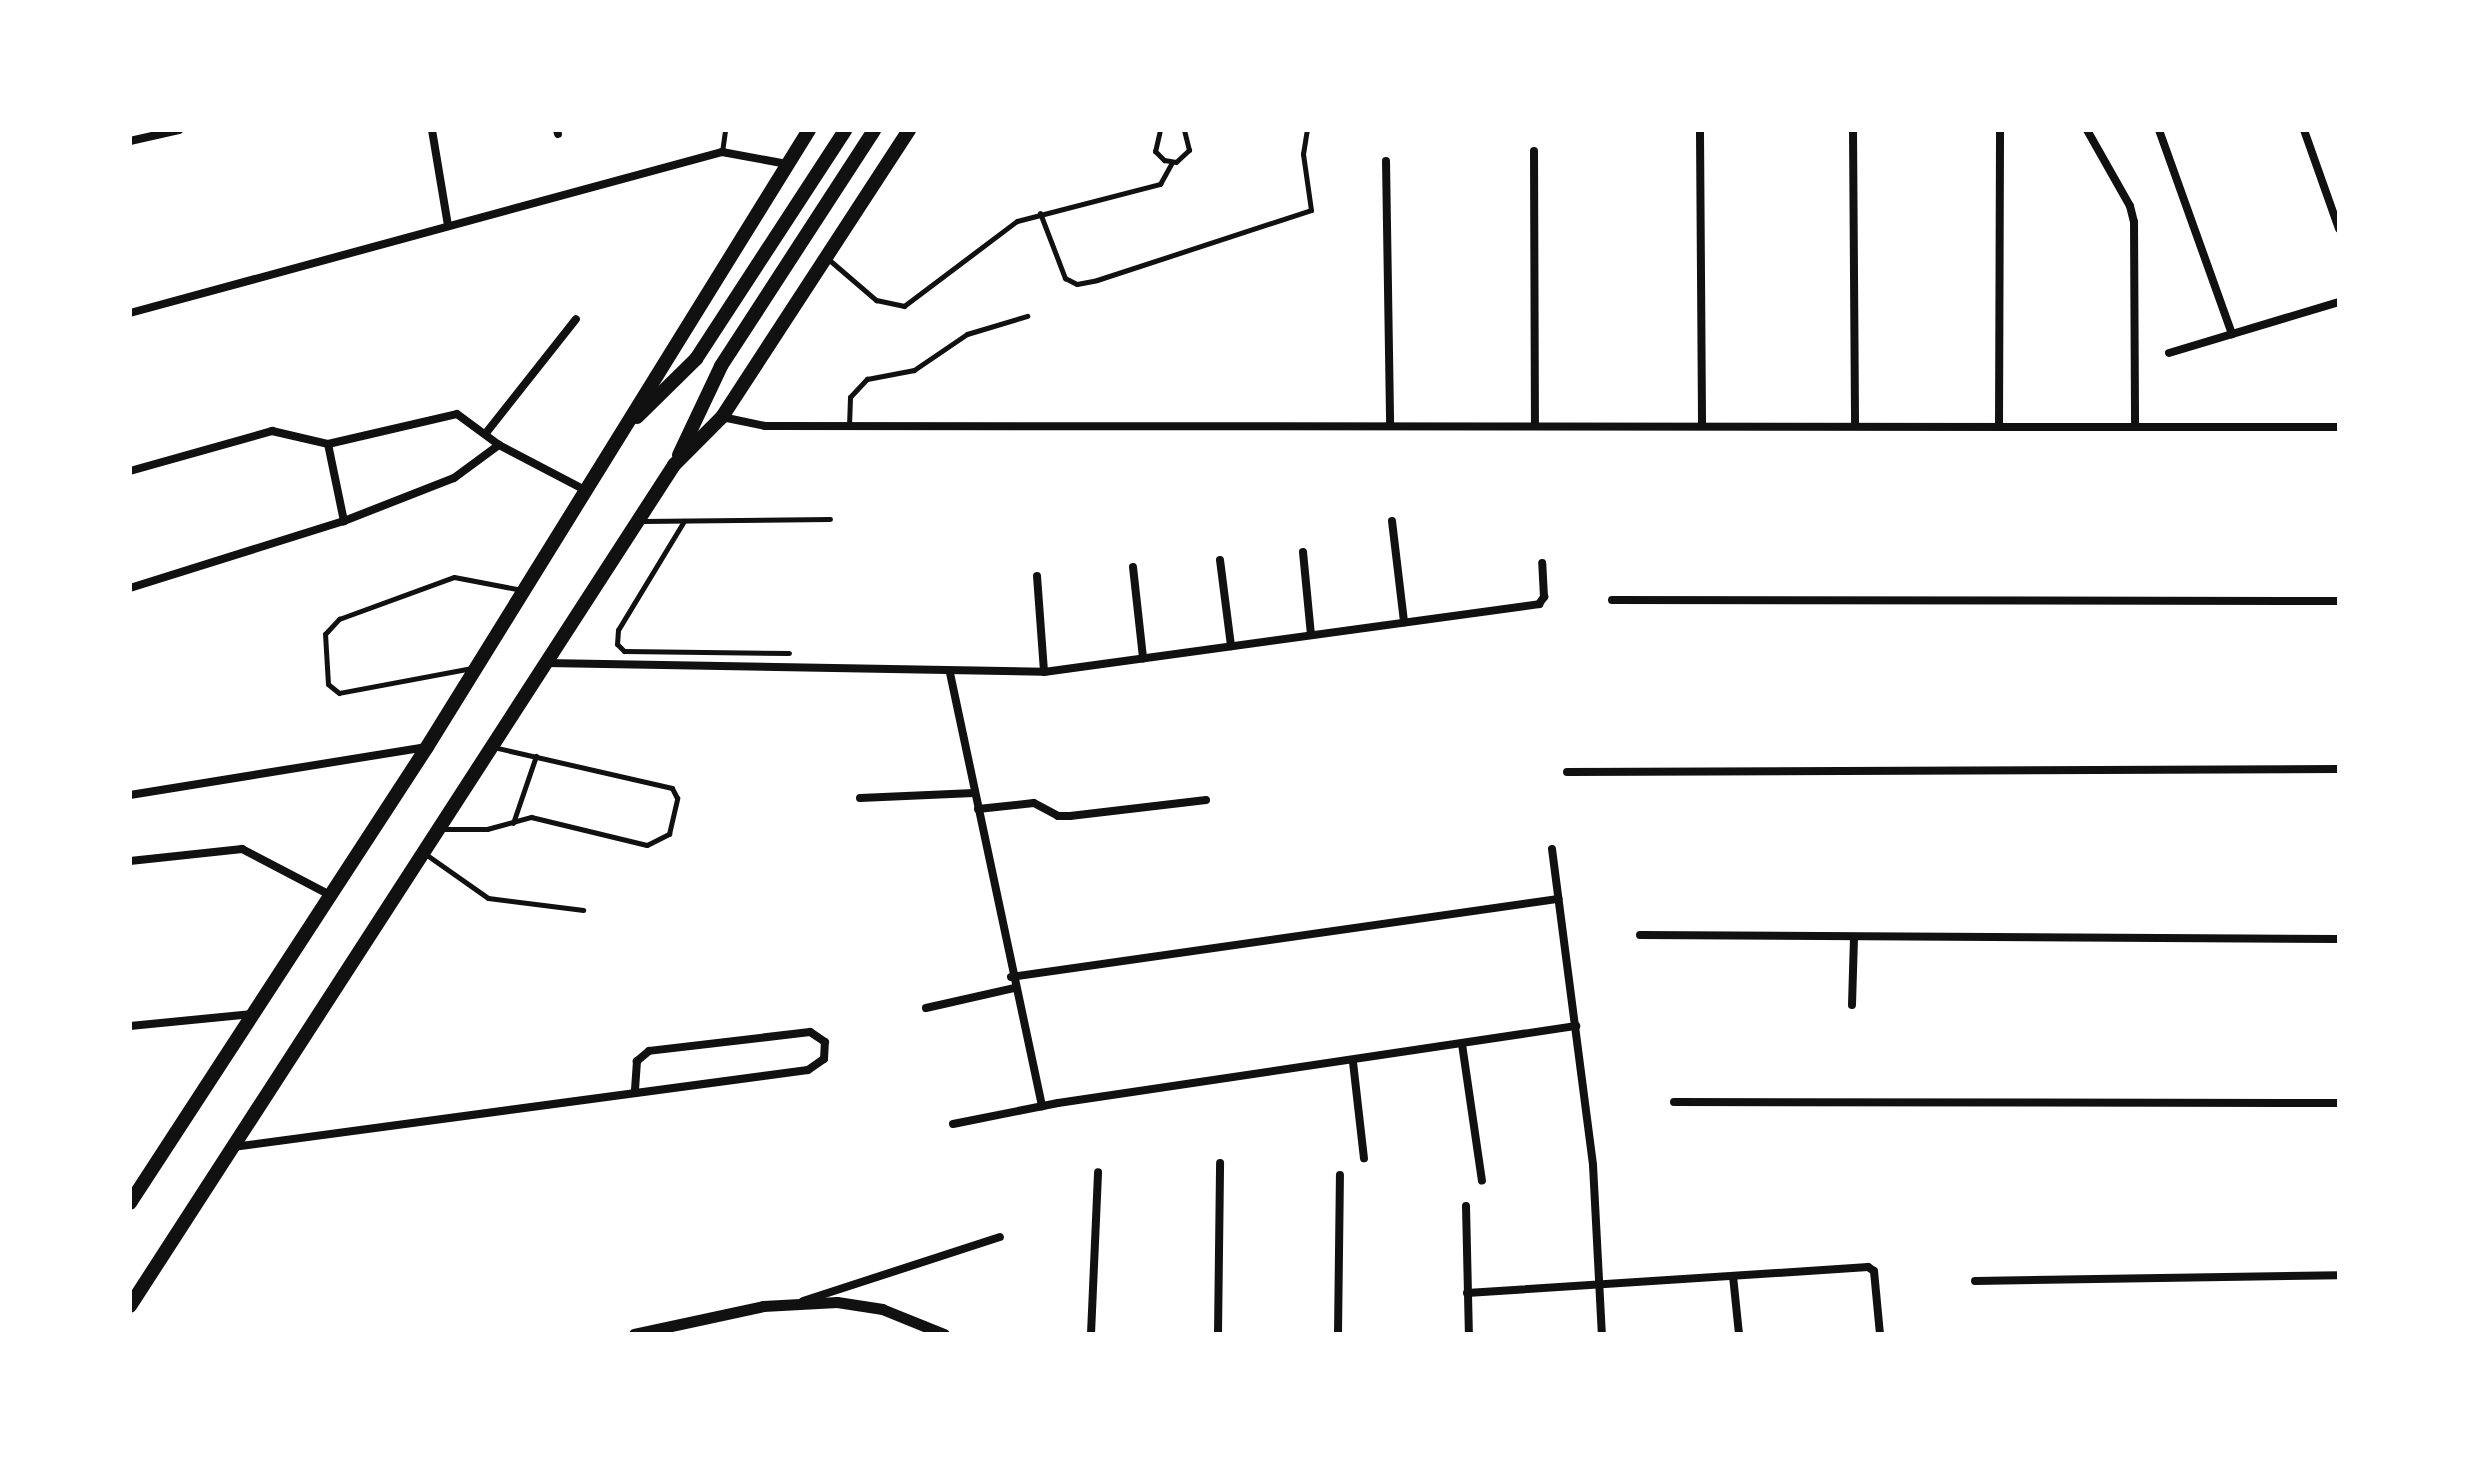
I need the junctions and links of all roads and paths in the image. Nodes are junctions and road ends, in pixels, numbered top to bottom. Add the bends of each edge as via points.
1 (179, 130) edge
2 (432, 130) edge
3 (725, 130) edge
4 (809, 130) edge
5 (845, 130) edge
6 (874, 130) edge
7 (909, 130) edge
8 (1160, 130) edge
9 (1184, 130) edge
10 (1307, 130) edge
11 (1853, 130) edge
12 (2000, 130) edge
13 (2087, 130) edge
14 (2159, 130) edge
15 (2304, 130) edge
16 (1700, 132) edge
17 (130, 141) edge
18 (1534, 151) dead end
19 (722, 152) junction
20 (1386, 161) dead end
21 (1172, 162) junction
22 (787, 164) junction
23 (1040, 213) junction
24 (448, 226) junction
25 (2339, 229) edge
26 (826, 257) junction
27 (2339, 302) edge
28 (130, 313) edge
29 (1027, 316) dead end
30 (576, 319) dead end
31 (2232, 334) junction
32 (2169, 353) dead end
33 (722, 417) junction
34 (849, 426) junction
35 (1390, 426) junction
36 (1535, 426) junction
37 (1702, 426) junction
38 (1855, 426) junction
39 (1999, 427) junction
40 (2135, 427) junction
41 (2339, 427) edge
42 (486, 433) junction
43 (620, 434) junction
44 (328, 444) junction
45 (499, 445) junction
46 (674, 465) junction
47 (130, 471) edge
48 (585, 490) junction
49 (830, 519) dead end
50 (344, 521) junction
51 (637, 521) junction
52 (684, 521) junction
53 (1392, 521) dead end
54 (1303, 552) dead end
55 (1220, 560) dead end
56 (1542, 563) dead end
57 (1133, 567) dead end
58 (1037, 576) dead end
59 (130, 588) edge
60 (523, 590) junction
61 (1612, 600) dead end
62 (2339, 601) edge
63 (1404, 622) junction
64 (1311, 635) junction
65 (1231, 646) junction
66 (789, 653) dead end
67 (1143, 658) junction
68 (546, 663) junction
69 (476, 667) junction
70 (1044, 672) junction
71 (950, 673) junction
72 (492, 746) junction
73 (427, 747) junction
74 (536, 756) junction
75 (2339, 769) edge
76 (1567, 772) dead end
77 (974, 793) junction
78 (130, 795) edge
79 (860, 798) dead end
80 (1206, 800) dead end
81 (978, 809) junction
82 (513, 823) junction
83 (439, 829) junction
84 (1552, 849) dead end
85 (424, 852) junction
86 (130, 861) edge
87 (330, 895) junction
88 (1558, 899) junction
89 (583, 910) dead end
90 (1640, 935) dead end
91 (1854, 938) junction
92 (2339, 939) edge
93 (1011, 977) junction
94 (1014, 988) junction
95 (1852, 1005) dead end
96 (926, 1008) dead end
97 (253, 1013) junction
98 (130, 1026) edge
99 (1576, 1026) junction
100 (1462, 1044) junction
101 (1353, 1062) junction
102 (635, 1093) junction
103 (1674, 1102) dead end
104 (2339, 1103) edge
105 (1042, 1106) junction
106 (953, 1124) dead end
107 (233, 1147) junction
108 (1364, 1158) dead end
109 (1220, 1163) dead end
110 (1098, 1172) dead end
111 (1340, 1175) dead end
112 (1482, 1181) dead end
113 (130, 1203) edge
114 (1466, 1206) dead end
115 (1000, 1237) dead end
116 (2339, 1275) edge
117 (1733, 1276) junction
118 (1975, 1281) dead end
119 (1601, 1285) junction
120 (1467, 1293) junction
121 (798, 1302) junction
122 (130, 1306) edge
123 (634, 1334) edge
124 (944, 1334) edge
125 (1091, 1334) edge
126 (1218, 1334) edge
127 (1338, 1334) edge
128 (1469, 1334) edge
129 (1602, 1334) edge
130 (1739, 1334) edge
131 (1880, 1334) edge

1 - 17 street
2 - 24 street
3 - 19 lane
4 - 22 main road
5 - 43 main road via 696,359
6 - 46 main road via 721,366
7 - 26 main road
8 - 21 lane via 1155,151
9 - 21 lane via 1189,150
10 - 23 lane via 1303,154 1311,210 1097,280 1068,282
11 - 38 street
12 - 39 street
13 - 40 street via 2133,213
14 - 31 street
15 - 25 street
16 - 37 street
18 - 36 street
19 - 22 street
19 - 24 street
20 - 35 street
21 - 23 lane via 1160,184
22 - 43 main road
23 - 26 lane via 999,232 904,306 876,300
24 - 28 street
26 - 33 main road
27 - 31 street
29 - 34 lane via 967,334 914,370 867,379 850,397
30 - 42 street
31 - 32 street
33 - 34 street via 765,426
33 - 46 main road
34 - 35 street
35 - 36 street
36 - 37 street
37 - 38 street
38 - 39 street
39 - 40 street
40 - 41 street
42 - 44 street via 457,414
42 - 45 street
43 - 48 main road
44 - 47 street via 272,431
44 - 50 street
45 - 48 street
45 - 50 street via 454,478
46 - 51 main road
48 - 60 main road
49 - 52 lane
50 - 59 street
51 - 52 lane
51 - 68 main road
52 - 66 lane via 618,630 617,644 624,651
53 - 63 street
54 - 64 street
55 - 65 street
56 - 63 street via 1544,597 1539,604
57 - 67 street
58 - 70 street
60 - 69 main road
60 - 69 lane via 454,577 339,619 325,634 328,684 339,693
61 - 62 street
63 - 64 street
64 - 65 street
65 - 67 street
67 - 70 street
68 - 71 street
68 - 72 main road
69 - 73 main road
70 - 71 street
71 - 77 street
72 - 74 lane
72 - 83 main road
73 - 78 street
73 - 87 main road
74 - 82 lane
74 - 82 lane via 672,788 677,798 669,834 647,845 531,817
75 - 76 street
77 - 79 street
77 - 81 street
80 - 81 street via 1070,816 1058,816 1034,803
81 - 93 street
82 - 83 lane
83 - 85 main road
84 - 88 street
85 - 89 lane via 488,898
85 - 107 main road
86 - 87 street via 242,849
87 - 97 main road
88 - 93 street
88 - 99 street
90 - 91 street
91 - 92 street
91 - 95 street
93 - 94 street
94 - 96 street
94 - 105 street
97 - 98 street
97 - 113 main road
99 - 100 street
99 - 119 street
100 - 101 street
100 - 112 street
101 - 105 street
101 - 108 street
102 - 102 street via 808,1070 824,1059 825,1042 810,1032 649,1051 637,1061
102 - 107 street
103 - 104 street
105 - 106 street
107 - 122 main road
109 - 126 street
110 - 125 street
111 - 127 street
114 - 120 street
115 - 121 street
116 - 118 street
117 - 119 street
117 - 130 street
117 - 131 street via 1871,1268
119 - 120 street
119 - 129 street
120 - 128 street
121 - 123 street
121 - 124 street via 882,1309

